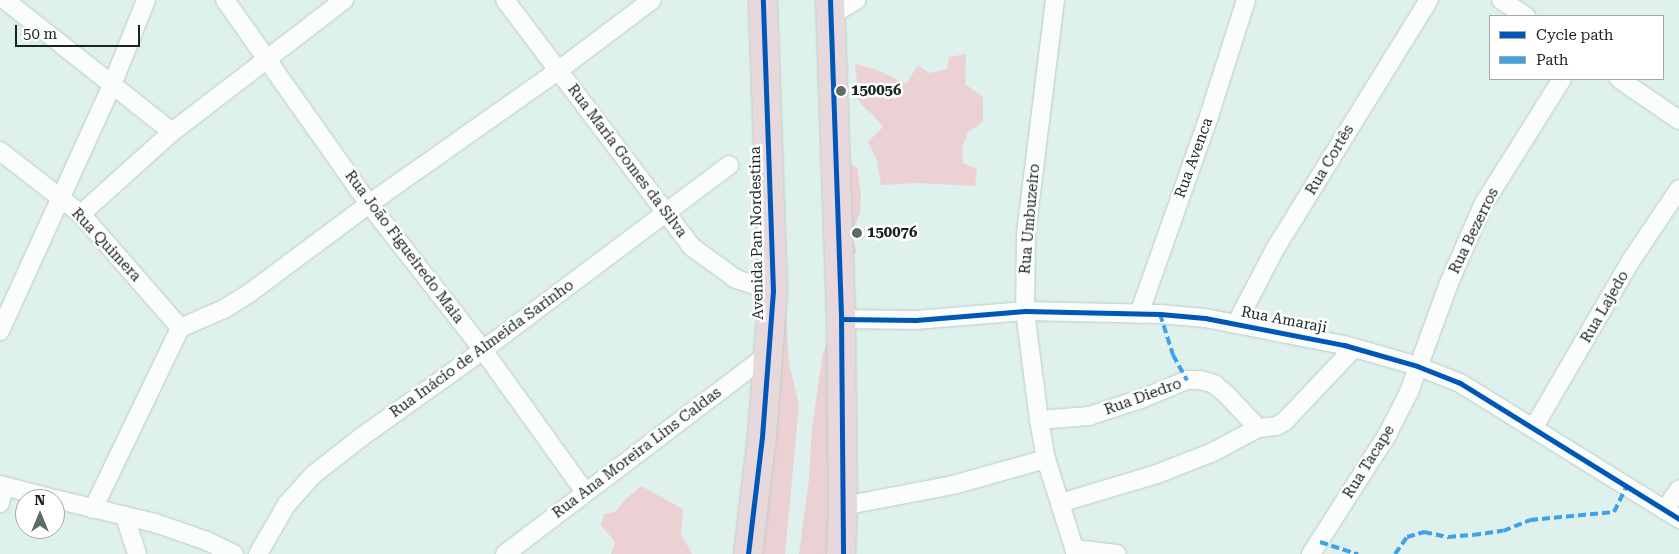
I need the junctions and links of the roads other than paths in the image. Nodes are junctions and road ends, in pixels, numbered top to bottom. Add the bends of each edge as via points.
1 (5, 0) edge
2 (146, 0) edge
3 (225, 0) edge
4 (344, 0) edge
5 (505, 0) edge
6 (652, 0) edge
7 (763, 0) edge
8 (857, 0) edge
9 (1055, 0) edge
10 (1246, 0) edge
11 (1429, 0) edge
12 (1501, 0) edge
13 (830, 8) edge
14 (1524, 15) edge
15 (265, 58) junction
16 (559, 70) junction
17 (1561, 80) edge
18 (1620, 80) edge
19 (112, 85) junction
20 (1679, 120) edge
21 (172, 132) junction
22 (0, 151) edge
23 (729, 165) dead end
24 (1679, 189) edge
25 (60, 197) junction
26 (369, 204) junction
27 (666, 212) junction
28 (81, 214) junction
29 (773, 291) junction
30 (1025, 311) junction
31 (1139, 314) junction
32 (841, 319) junction
33 (1236, 324) junction
34 (180, 328) junction
35 (0, 332) edge
36 (1354, 348) junction
37 (484, 350) junction
38 (770, 353) junction
39 (1417, 366) junction
40 (1039, 420) junction
41 (1534, 427) junction
42 (1258, 428) junction
43 (1046, 459) junction
44 (1679, 490) edge
45 (1, 492) edge
46 (584, 492) junction
47 (15, 494) edge
48 (65, 502) edge
49 (1060, 503) junction
50 (843, 506) junction
51 (92, 509) junction
52 (1672, 514) edge
53 (125, 517) junction
54 (1075, 551) edge
55 (137, 554) edge
56 (234, 554) edge
57 (258, 554) edge
58 (505, 554) edge
59 (748, 554) edge
60 (841, 554) edge
61 (1118, 554) edge
62 (1311, 554) edge

1 - 19 street
2 - 19 street
3 - 15 street, Rua João Figueiredo Maia
4 - 15 street
5 - 16 street, Rua Maria Gomes da Silva
6 - 16 street
7 - 29 highway, Avenida Pan Nordestina
8 - 13 street
9 - 30 street, Rua Umbuzeiro via 1026,233
10 - 31 street, Rua Avenca
11 - 33 street, Rua Cortês via 1275,249
12 - 14 street
13 - 32 highway
15 - 21 street
15 - 26 street, Rua João Figueiredo Maia
16 - 26 street
16 - 27 street, Rua Maria Gomes da Silva
17 - 39 street, Rua Bezerros via 1483,205
18 - 20 street
19 - 21 street
19 - 25 street
21 - 28 street
22 - 25 street, Rua Quimera
23 - 27 street, Rua Inácio de Almeida Sarinho
24 - 41 street, Rua Lajedo via 1630,262
25 - 28 street, Rua Quimera
25 - 35 street
26 - 34 street via 251,292 224,309
26 - 37 street, Rua João Figueiredo Maia
27 - 29 street, Rua Maria Gomes da Silva via 692,247 709,262 736,279
27 - 37 street, Rua Inácio de Almeida Sarinho
28 - 34 street, Rua Quimera
29 - 38 highway, Avenida Pan Nordestina
30 - 31 street, Rua Amaraji
30 - 32 street, Rua Amaraji via 916,320
30 - 40 street, Rua Umbuzeiro
31 - 33 street, Rua Amaraji via 1196,317
32 - 50 highway
33 - 36 street, Rua Amaraji
34 - 51 street
36 - 39 street, Rua Amaraji
36 - 42 street via 1284,422
37 - 46 street, Rua João Figueiredo Maia
37 - 57 street, Rua Inácio de Almeida Sarinho via 313,475 287,504
38 - 46 street, Rua Ana Moreira Lins Caldas
38 - 59 highway, Avenida Pan Nordestina
39 - 41 street, Rua Amaraji via 1460,383
39 - 62 street, Rua Tacape via 1409,392 1387,435
40 - 42 street, Rua Diedro via 1089,416 1187,380 1200,380 1214,384
40 - 43 street, Rua Umbuzeiro
41 - 52 street, Rua Amaraji
42 - 49 street via 1213,452 1157,474
43 - 49 street, Rua Umbuzeiro
43 - 50 street via 953,485
44 - 52 street
45 - 47 street
46 - 58 street, Rua Ana Moreira Lins Caldas
48 - 51 street
49 - 54 street, Rua Umbuzeiro
50 - 60 highway
51 - 53 street
53 - 55 street
53 - 56 street via 207,541
54 - 61 street

